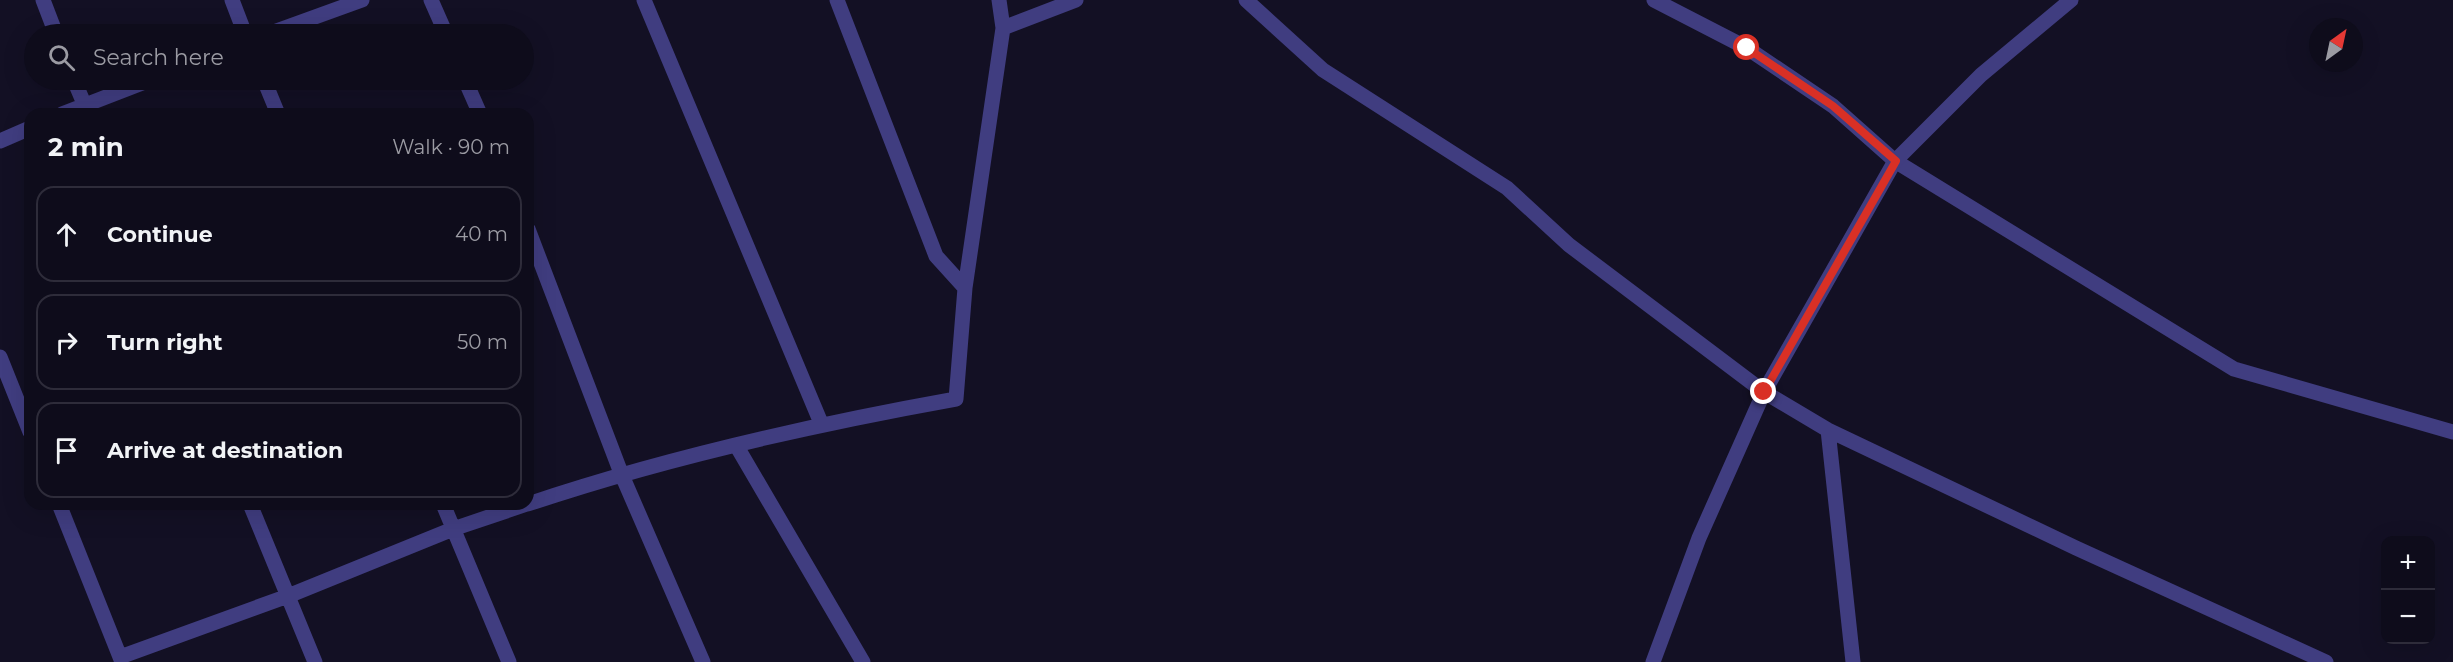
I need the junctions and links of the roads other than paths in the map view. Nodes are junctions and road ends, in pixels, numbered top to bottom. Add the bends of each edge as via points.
1 (43, 0) edge
2 (232, 0) edge
3 (362, 0) edge
4 (431, 0) edge
5 (644, 0) edge
6 (837, 0) edge
7 (999, 0) edge
8 (1076, 0) edge
9 (1246, 0) edge
10 (1654, 0) edge
11 (2071, 0) edge
12 (52, 24) edge
13 (241, 24) edge
14 (296, 24) edge
15 (442, 24) edge
16 (1003, 28) junction
17 (78, 90) edge
18 (128, 90) edge
19 (268, 90) edge
20 (469, 90) edge
21 (86, 108) edge
22 (88, 108) edge
23 (276, 108) edge
24 (477, 108) edge
25 (24, 131) edge
26 (0, 141) edge
27 (1896, 161) junction
28 (534, 246) edge
29 (965, 288) junction
30 (2, 365) edge
31 (1764, 392) junction
32 (24, 418) edge
33 (821, 423) junction
34 (1828, 430) junction
35 (2453, 432) edge
36 (736, 445) junction
37 (621, 473) junction
38 (534, 502) edge
39 (61, 510) edge
40 (252, 510) edge
41 (445, 510) edge
42 (510, 510) edge
43 (453, 529) junction
44 (288, 596) junction
45 (121, 659) edge
46 (315, 662) edge
47 (509, 662) edge
48 (703, 662) edge
49 (863, 662) edge
50 (1653, 662) edge
51 (1852, 662) edge
52 (2326, 662) edge

1 - 12 street
2 - 13 street
3 - 14 street
4 - 15 street
5 - 33 street
6 - 29 street via 936,256
7 - 16 street
8 - 16 street
9 - 31 street via 1323,70 1507,188 1569,245
10 - 27 street via 1747,48 1833,106
11 - 27 street via 1981,75
16 - 29 street
17 - 21 street
18 - 22 street
19 - 23 street
20 - 24 street
25 - 26 street
27 - 31 street
27 - 35 street via 2234,369
28 - 37 street
29 - 33 street via 956,399
30 - 32 street
31 - 34 street
31 - 50 street via 1699,538
33 - 36 street
34 - 51 street
34 - 52 street
36 - 37 street
36 - 49 street
37 - 38 street
37 - 48 street
39 - 45 street
40 - 44 street
41 - 43 street
42 - 43 street
43 - 44 street
43 - 47 street
44 - 45 street
44 - 46 street

